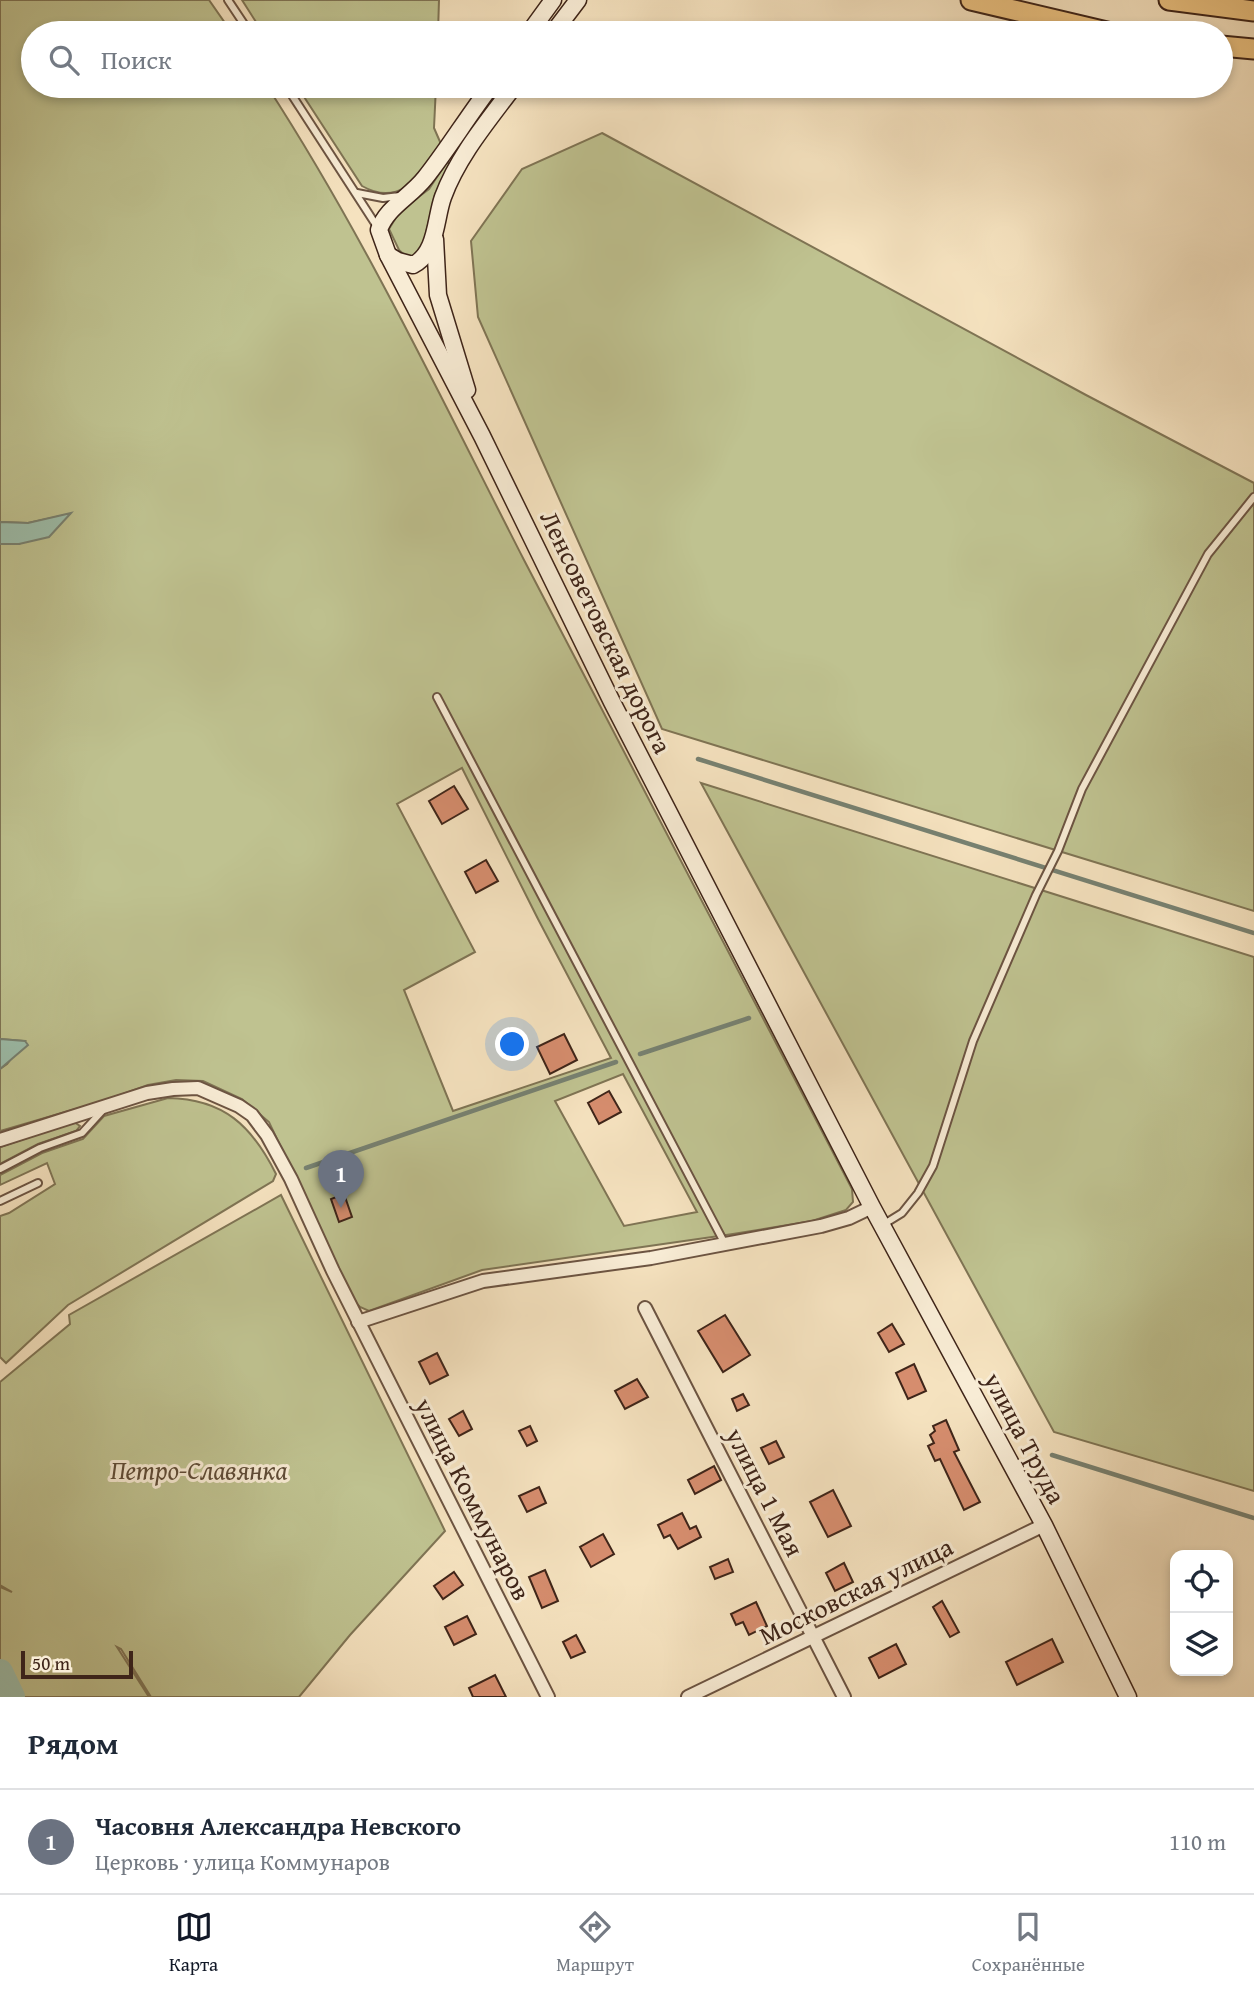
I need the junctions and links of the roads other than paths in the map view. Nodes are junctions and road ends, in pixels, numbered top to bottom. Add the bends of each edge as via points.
1 (228, 0) edge
2 (553, 0) edge
3 (578, 0) edge
4 (971, 0) edge
5 (1169, 0) edge
6 (1254, 11) edge
7 (242, 21) edge
8 (538, 21) edge
9 (562, 21) edge
10 (1060, 21) edge
11 (1233, 47) edge
12 (1254, 49) edge
13 (294, 98) edge
14 (482, 98) edge
15 (505, 98) edge
16 (418, 187) junction
17 (357, 193) junction
18 (379, 230) junction
19 (434, 230) junction
20 (388, 255) junction
21 (482, 436) junction
22 (1254, 497) edge
23 (437, 697) dead end
24 (107, 1106) junction
25 (0, 1140) edge
26 (0, 1169) edge
27 (38, 1183) dead end
28 (0, 1201) edge
29 (872, 1207) junction
30 (889, 1220) dead end
31 (725, 1244) junction
32 (645, 1308) dead end
33 (358, 1322) junction
34 (1044, 1525) junction
35 (813, 1636) junction
36 (548, 1697) edge
37 (688, 1697) edge
38 (844, 1697) edge
39 (1128, 1697) edge

1 - 7 lane
2 - 8 street
3 - 9 street
4 - 10 main road
5 - 6 main road
11 - 12 main road
13 - 17 lane, Ленсоветовская дорога
14 - 16 street
15 - 19 street via 458,165
16 - 17 lane via 383,198
16 - 18 street via 386,214
17 - 18 lane, Ленсоветовская дорога
18 - 20 street, Ленсоветовская дорога
19 - 20 street via 419,262 406,264
19 - 21 street via 438,295
20 - 21 street, Ленсоветовская дорога
21 - 29 street, Ленсоветовская дорога via 612,702
22 - 30 lane via 1208,554 1082,789 973,1041 933,1166 911,1203
23 - 31 lane
24 - 25 street, улица Коммунаров
24 - 26 lane via 82,1133
24 - 33 street, улица Коммунаров via 147,1093 198,1088 252,1115 290,1179
27 - 28 lane
29 - 31 street via 821,1226
29 - 34 street, улица Труда
31 - 33 street via 483,1281
32 - 35 street, улица 1 Мая
33 - 36 street, улица Коммунаров
34 - 35 street, Московская улица
34 - 39 street, улица Труда
35 - 37 street, Московская улица
35 - 38 street, улица 1 Мая

